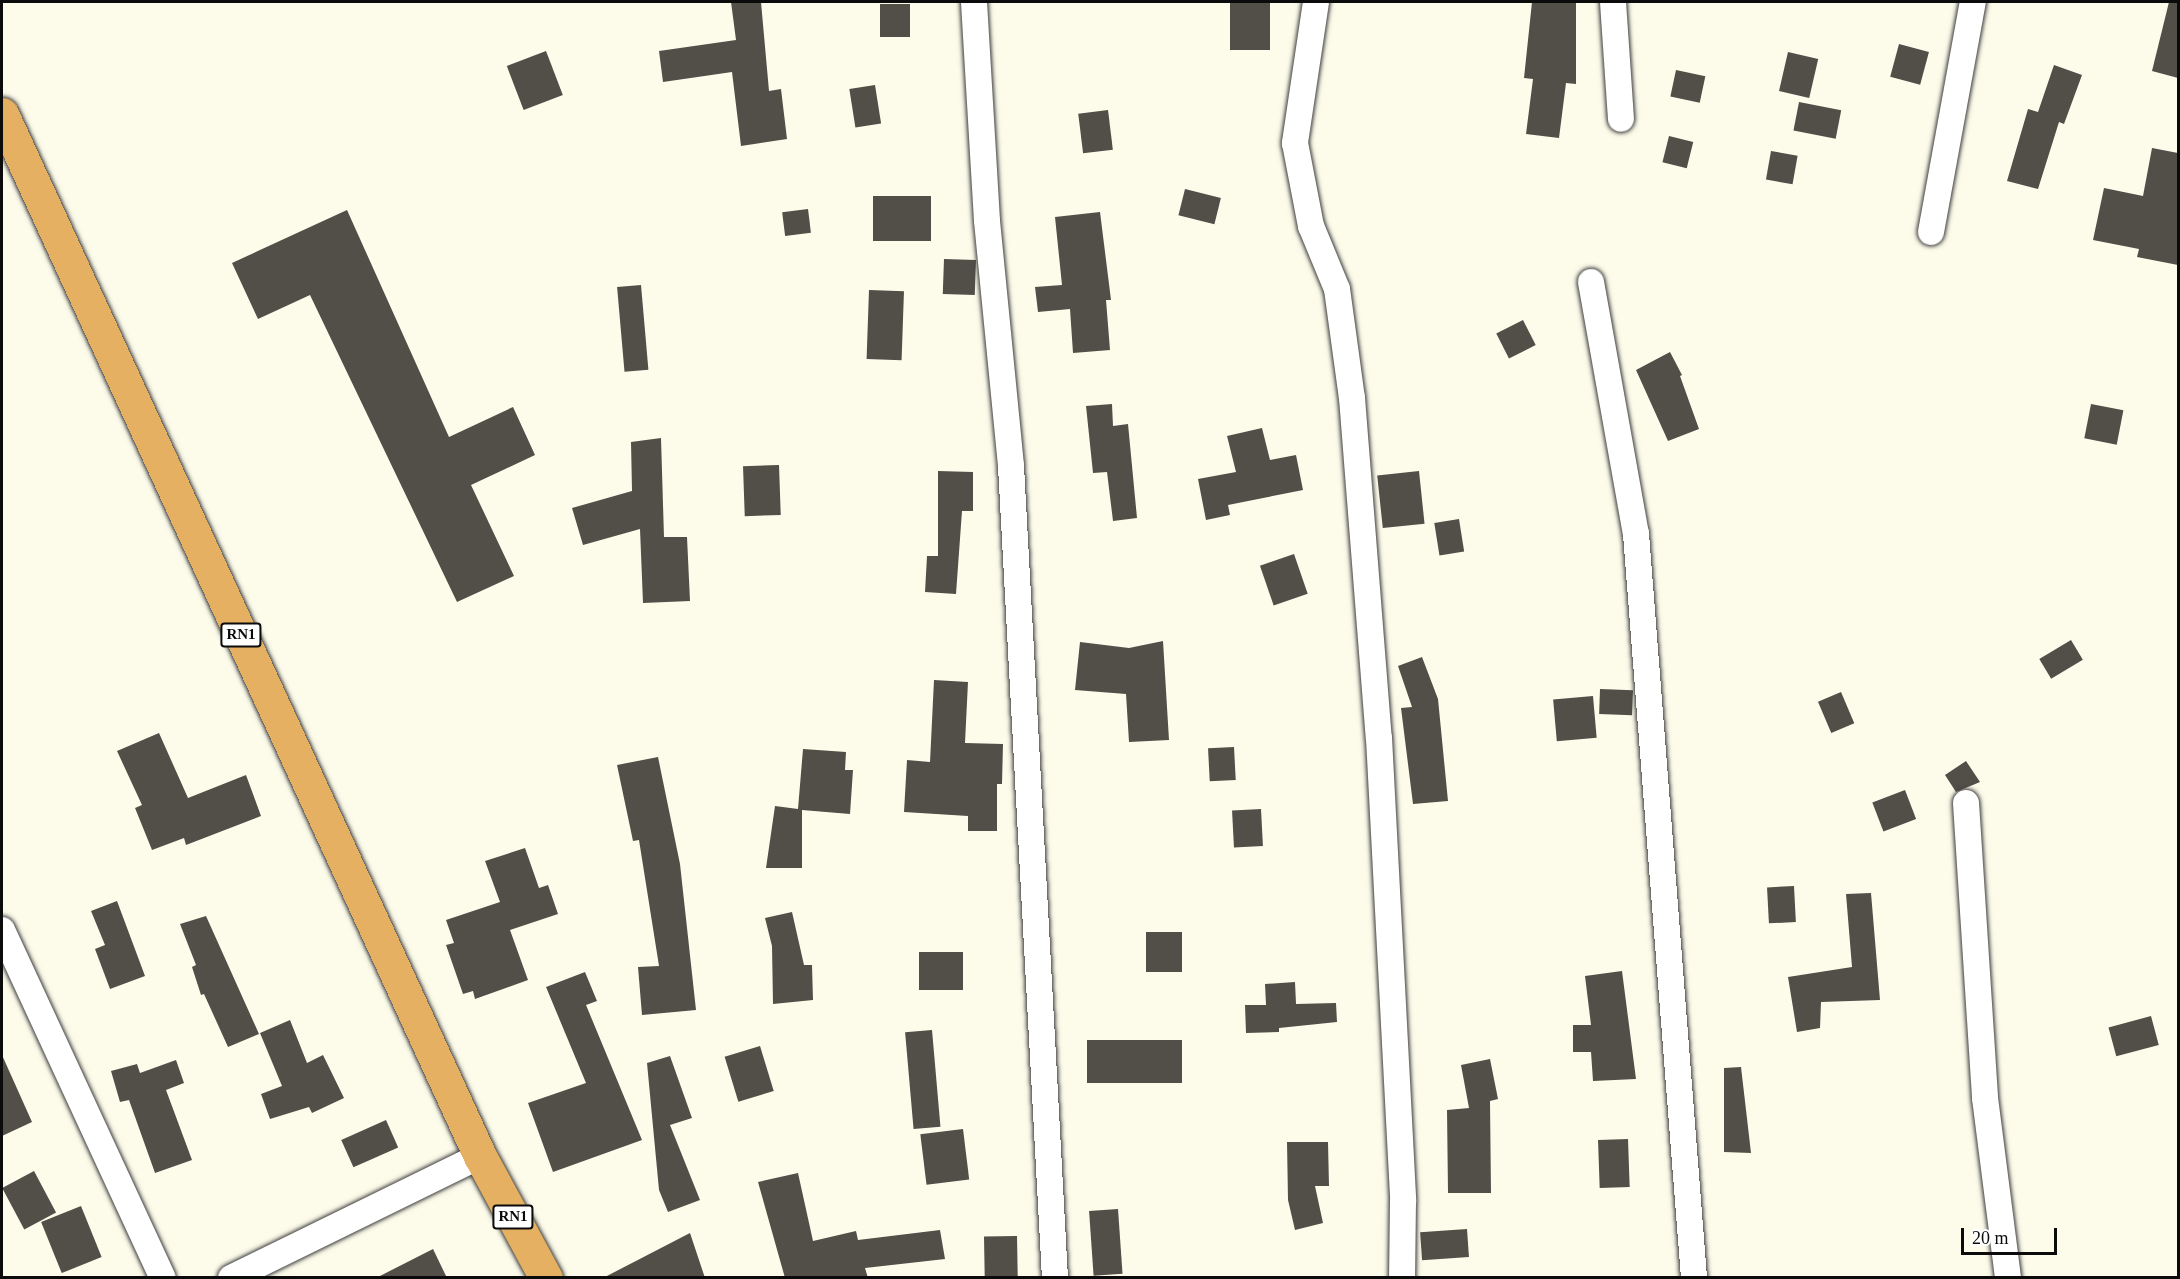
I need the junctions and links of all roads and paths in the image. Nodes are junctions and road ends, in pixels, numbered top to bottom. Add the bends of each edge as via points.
1 (974, 2) edge
2 (1316, 2) edge
3 (1613, 2) edge
4 (1973, 2) edge
5 (2, 114) edge
6 (1621, 119) dead end
7 (1931, 232) dead end
8 (1591, 282) dead end
9 (1966, 803) dead end
10 (2, 930) edge
11 (480, 1156) junction
12 (163, 1278) edge
13 (231, 1278) edge
14 (546, 1278) edge
15 (1054, 1278) edge
16 (1402, 1278) edge
17 (1694, 1278) edge
18 (2008, 1278) edge

1 - 15 street via 987,221 1012,478
2 - 16 street via 1295,143 1311,226 1337,289 1352,398 1379,738 1403,1202
3 - 6 street
4 - 7 street
5 - 11 highway, RN1
8 - 17 street via 1636,534
9 - 18 street via 1985,1098
10 - 12 street
11 - 13 street
11 - 14 highway, RN1

